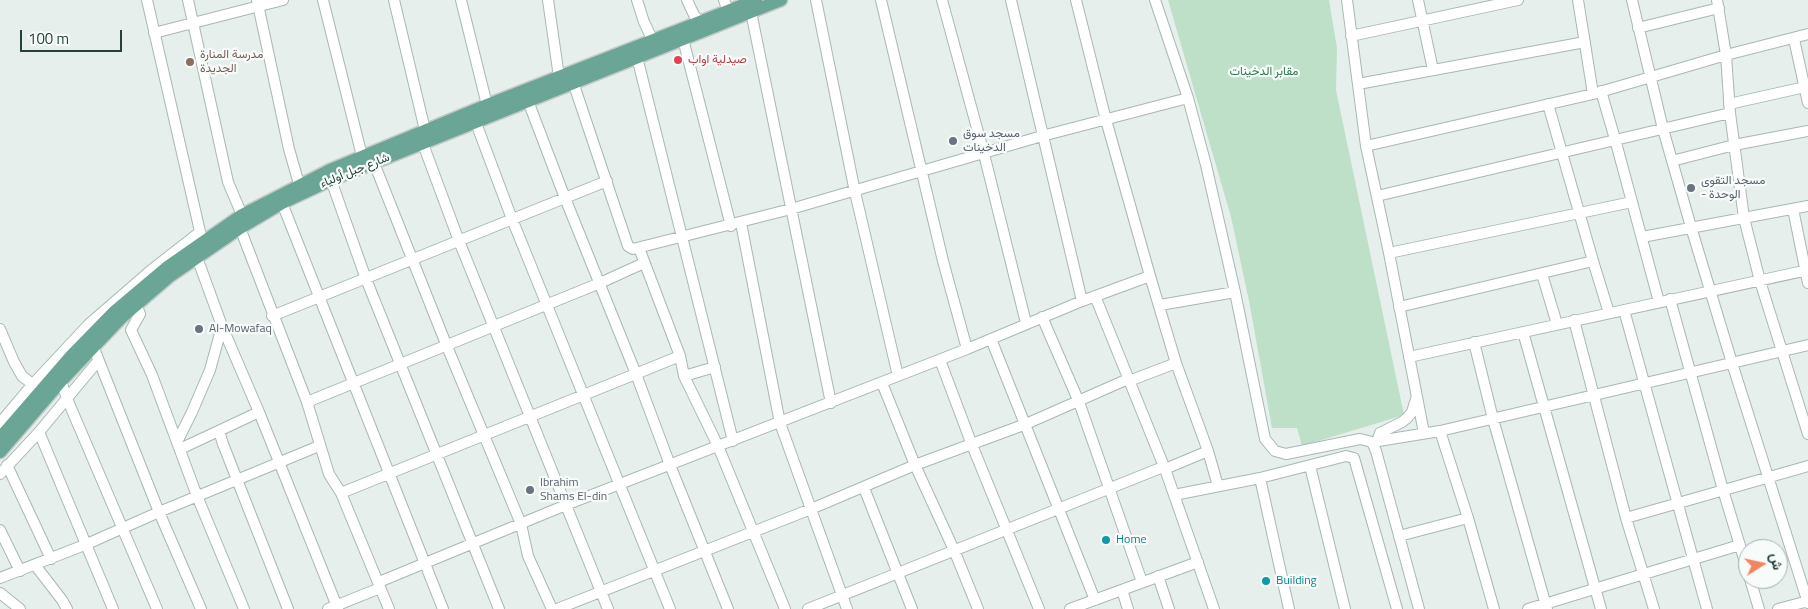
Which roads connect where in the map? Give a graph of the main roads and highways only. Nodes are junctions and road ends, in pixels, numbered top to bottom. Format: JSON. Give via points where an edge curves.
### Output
{"nodes":[{"id":1,"x":781,"y":0,"type":"edge"},
{"id":2,"x":726,"y":5,"type":"edge"},
{"id":3,"x":754,"y":6,"type":"edge"},
{"id":4,"x":474,"y":117,"type":"junction"},
{"id":5,"x":198,"y":245,"type":"junction"},
{"id":6,"x":0,"y":438,"type":"edge"},
{"id":7,"x":0,"y":452,"type":"edge"}],
"edges":[{"from":1,"to":3,"type":"main road","name":"شارع جبل أولياء"},
{"from":2,"to":3,"type":"main road","name":"شارع جبل أولياء"},
{"from":2,"to":4,"type":"main road","name":"شارع جبل أولياء","via":[[700,22],[487,105]]},
{"from":3,"to":4,"type":"main road","name":"شارع جبل أولياء","via":[[683,39],[528,101]]},
{"from":4,"to":5,"type":"main road","name":"شارع جبل أولياء","via":[[423,144],[331,180],[282,203],[240,228]]},
{"from":4,"to":5,"type":"main road","name":"شارع جبل أولياء","via":[[425,130],[299,184],[242,215]]},
{"from":5,"to":6,"type":"main road","name":"شارع جبل أولياء","via":[[115,311],[36,388]]},
{"from":5,"to":7,"type":"main road","name":"شارع جبل أولياء","via":[[170,276],[93,346]]}]}
